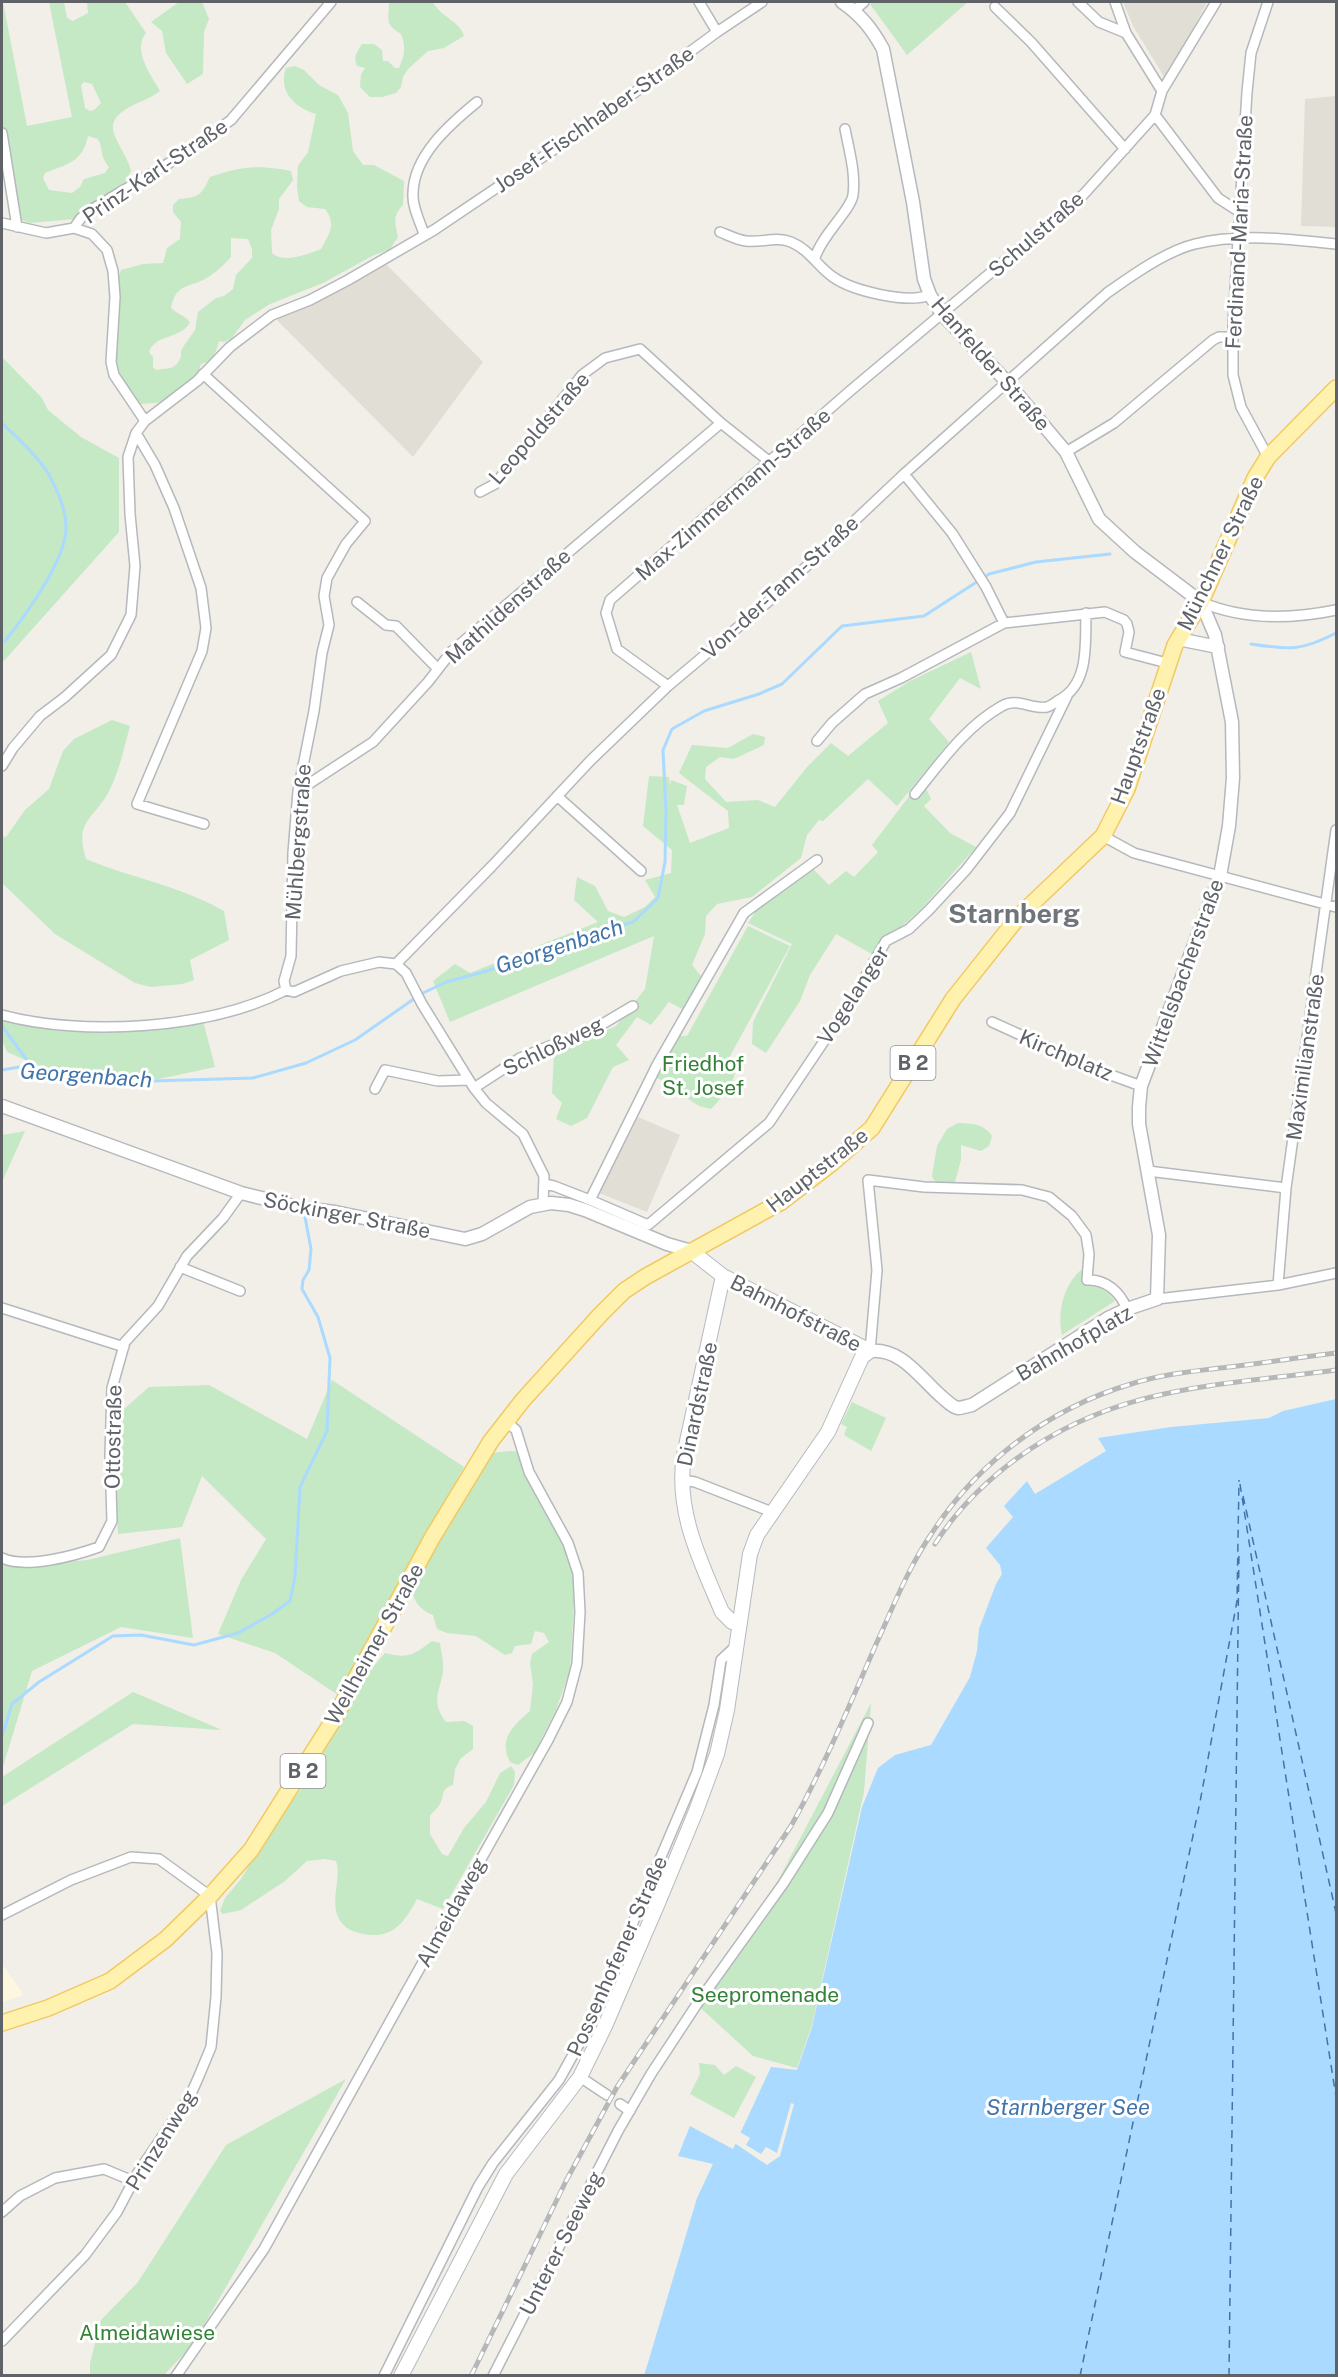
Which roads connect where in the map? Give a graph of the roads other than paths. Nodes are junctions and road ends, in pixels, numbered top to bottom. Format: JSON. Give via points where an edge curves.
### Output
{"nodes":[{"id":1,"x":331,"y":2,"type":"edge"},
{"id":2,"x":699,"y":2,"type":"edge"},
{"id":3,"x":762,"y":2,"type":"edge"},
{"id":4,"x":842,"y":2,"type":"edge"},
{"id":5,"x":1078,"y":2,"type":"edge"},
{"id":6,"x":1115,"y":2,"type":"edge"},
{"id":7,"x":1216,"y":2,"type":"edge"},
{"id":8,"x":1268,"y":2,"type":"edge"},
{"id":9,"x":860,"y":6,"type":"edge"},
{"id":10,"x":995,"y":7,"type":"dead end"},
{"id":11,"x":717,"y":32,"type":"junction"},
{"id":12,"x":1126,"y":33,"type":"junction"},
{"id":13,"x":1162,"y":91,"type":"junction"},
{"id":14,"x":477,"y":102,"type":"dead end"},
{"id":15,"x":1155,"y":115,"type":"junction"},
{"id":16,"x":845,"y":129,"type":"dead end"},
{"id":17,"x":2,"y":133,"type":"edge"},
{"id":18,"x":1125,"y":149,"type":"junction"},
{"id":19,"x":1238,"y":210,"type":"junction"},
{"id":20,"x":2,"y":224,"type":"edge"},
{"id":21,"x":17,"y":227,"type":"junction"},
{"id":22,"x":74,"y":228,"type":"junction"},
{"id":23,"x":720,"y":232,"type":"dead end"},
{"id":24,"x":424,"y":234,"type":"junction"},
{"id":25,"x":1239,"y":239,"type":"junction"},
{"id":26,"x":1336,"y":244,"type":"edge"},
{"id":27,"x":815,"y":258,"type":"junction"},
{"id":28,"x":930,"y":295,"type":"junction"},
{"id":29,"x":942,"y":314,"type":"junction"},
{"id":30,"x":1232,"y":337,"type":"junction"},
{"id":31,"x":202,"y":374,"type":"junction"},
{"id":32,"x":1007,"y":382,"type":"junction"},
{"id":33,"x":1336,"y":388,"type":"edge"},
{"id":34,"x":145,"y":421,"type":"junction"},
{"id":35,"x":721,"y":423,"type":"junction"},
{"id":36,"x":136,"y":433,"type":"junction"},
{"id":37,"x":1066,"y":452,"type":"junction"},
{"id":38,"x":1268,"y":457,"type":"junction"},
{"id":39,"x":770,"y":462,"type":"junction"},
{"id":40,"x":904,"y":474,"type":"junction"},
{"id":41,"x":480,"y":492,"type":"dead end"},
{"id":42,"x":357,"y":602,"type":"dead end"},
{"id":43,"x":1201,"y":602,"type":"junction"},
{"id":44,"x":1336,"y":610,"type":"edge"},
{"id":45,"x":1086,"y":613,"type":"junction"},
{"id":46,"x":1004,"y":623,"type":"junction"},
{"id":47,"x":1178,"y":639,"type":"junction"},
{"id":48,"x":1218,"y":647,"type":"junction"},
{"id":49,"x":1167,"y":663,"type":"junction"},
{"id":50,"x":438,"y":669,"type":"junction"},
{"id":51,"x":668,"y":686,"type":"junction"},
{"id":52,"x":1067,"y":696,"type":"junction"},
{"id":53,"x":817,"y":741,"type":"dead end"},
{"id":54,"x":2,"y":766,"type":"edge"},
{"id":55,"x":298,"y":791,"type":"junction"},
{"id":56,"x":915,"y":794,"type":"dead end"},
{"id":57,"x":557,"y":796,"type":"junction"},
{"id":58,"x":204,"y":824,"type":"dead end"},
{"id":59,"x":1336,"y":830,"type":"edge"},
{"id":60,"x":1103,"y":836,"type":"junction"},
{"id":61,"x":817,"y":860,"type":"dead end"},
{"id":62,"x":641,"y":871,"type":"dead end"},
{"id":63,"x":1220,"y":876,"type":"junction"},
{"id":64,"x":1331,"y":906,"type":"edge"},
{"id":65,"x":396,"y":964,"type":"junction"},
{"id":66,"x":286,"y":990,"type":"junction"},
{"id":67,"x":633,"y":1006,"type":"dead end"},
{"id":68,"x":2,"y":1015,"type":"edge"},
{"id":69,"x":992,"y":1022,"type":"dead end"},
{"id":70,"x":472,"y":1084,"type":"junction"},
{"id":71,"x":1142,"y":1086,"type":"junction"},
{"id":72,"x":375,"y":1089,"type":"dead end"},
{"id":73,"x":2,"y":1106,"type":"edge"},
{"id":74,"x":1148,"y":1171,"type":"junction"},
{"id":75,"x":544,"y":1184,"type":"junction"},
{"id":76,"x":1286,"y":1188,"type":"junction"},
{"id":77,"x":241,"y":1193,"type":"junction"},
{"id":78,"x":590,"y":1200,"type":"junction"},
{"id":79,"x":543,"y":1204,"type":"junction"},
{"id":80,"x":691,"y":1251,"type":"junction"},
{"id":81,"x":180,"y":1267,"type":"junction"},
{"id":82,"x":1336,"y":1273,"type":"edge"},
{"id":83,"x":723,"y":1276,"type":"junction"},
{"id":84,"x":1278,"y":1285,"type":"junction"},
{"id":85,"x":240,"y":1291,"type":"dead end"},
{"id":86,"x":1157,"y":1299,"type":"junction"},
{"id":87,"x":2,"y":1308,"type":"edge"},
{"id":88,"x":1127,"y":1309,"type":"junction"},
{"id":89,"x":124,"y":1347,"type":"junction"},
{"id":90,"x":870,"y":1351,"type":"junction"},
{"id":91,"x":960,"y":1408,"type":"joint"},
{"id":92,"x":506,"y":1421,"type":"junction"},
{"id":93,"x":682,"y":1480,"type":"junction"},
{"id":94,"x":772,"y":1512,"type":"junction"},
{"id":95,"x":2,"y":1558,"type":"edge"},
{"id":96,"x":740,"y":1623,"type":"junction"},
{"id":97,"x":737,"y":1645,"type":"junction"},
{"id":98,"x":868,"y":1723,"type":"dead end"},
{"id":99,"x":210,"y":1896,"type":"junction"},
{"id":100,"x":2,"y":1915,"type":"edge"},
{"id":101,"x":2,"y":2023,"type":"edge"},
{"id":102,"x":580,"y":2077,"type":"junction"},
{"id":103,"x":607,"y":2095,"type":"dead end"},
{"id":104,"x":620,"y":2104,"type":"dead end"},
{"id":105,"x":630,"y":2110,"type":"junction"},
{"id":106,"x":133,"y":2181,"type":"junction"},
{"id":107,"x":2,"y":2212,"type":"edge"},
{"id":108,"x":2,"y":2341,"type":"edge"},
{"id":109,"x":176,"y":2376,"type":"edge"},
{"id":110,"x":384,"y":2376,"type":"edge"},
{"id":111,"x":401,"y":2376,"type":"edge"},
{"id":112,"x":493,"y":2376,"type":"edge"}],
"edges":[{"from":1,"to":22,"type":"street","name":"Prinz-Karl-Straße","via":[[231,120],[189,151],[94,208]]},
{"from":2,"to":11,"type":"street"},
{"from":3,"to":11,"type":"street","name":"Josef-Fischhaber-Straße"},
{"from":4,"to":9,"type":"street","name":"Hanfelder Straße"},
{"from":5,"to":12,"type":"street","via":[[1099,22]]},
{"from":6,"to":12,"type":"street"},
{"from":7,"to":13,"type":"street","name":"Schulstraße"},
{"from":8,"to":19,"type":"street","name":"Ferdinand-Maria-Straße","via":[[1250,60]]},
{"from":9,"to":28,"type":"street","name":"Hanfelder Straße","via":[[883,50]]},
{"from":10,"to":18,"type":"street"},
{"from":11,"to":24,"type":"street","name":"Josef-Fischhaber-Straße","via":[[593,123]]},
{"from":12,"to":13,"type":"street"},
{"from":13,"to":15,"type":"street","name":"Schulstraße"},
{"from":14,"to":24,"type":"street","via":[[431,148],[416,174],[412,196]]},
{"from":15,"to":18,"type":"street","name":"Schulstraße"},
{"from":15,"to":19,"type":"street","via":[[1218,198]]},
{"from":16,"to":27,"type":"street","via":[[854,196]]},
{"from":17,"to":21,"type":"street"},
{"from":18,"to":29,"type":"street","name":"Schulstraße","via":[[1084,194]]},
{"from":19,"to":25,"type":"street","name":"Ferdinand-Maria-Straße"},
{"from":20,"to":21,"type":"street","name":"Prinz-Karl-Straße"},
{"from":21,"to":22,"type":"street","name":"Prinz-Karl-Straße","via":[[46,233]]},
{"from":22,"to":34,"type":"street","via":[[92,234],[107,250],[115,297],[111,362],[114,375]]},
{"from":23,"to":27,"type":"street","via":[[747,241],[774,238],[790,242]]},
{"from":24,"to":31,"type":"street","name":"Josef-Fischhaber-Straße","via":[[348,280],[272,315]]},
{"from":25,"to":26,"type":"street","name":"Von-der-Tann-Straße"},
{"from":25,"to":30,"type":"street","name":"Ferdinand-Maria-Straße"},
{"from":25,"to":32,"type":"street","name":"Von-der-Tann-Straße","via":[[1194,244],[1144,267],[1107,293]]},
{"from":27,"to":28,"type":"street","via":[[831,276],[857,289],[912,298]]},
{"from":28,"to":29,"type":"street","name":"Hanfelder Straße"},
{"from":29,"to":32,"type":"street","name":"Hanfelder Straße"},
{"from":29,"to":39,"type":"street","name":"Max-Zimmermann-Straße"},
{"from":30,"to":37,"type":"street","via":[[1213,340],[1114,423]]},
{"from":30,"to":38,"type":"street","name":"Ferdinand-Maria-Straße","via":[[1236,391]]},
{"from":31,"to":34,"type":"street","name":"Josef-Fischhaber-Straße"},
{"from":31,"to":55,"type":"street","name":"Mühlbergstraße","via":[[365,521],[346,544],[327,578],[324,596],[329,626]]},
{"from":32,"to":37,"type":"street","name":"Hanfelder Straße"},
{"from":32,"to":40,"type":"street","name":"Von-der-Tann-Straße"},
{"from":33,"to":38,"type":"main road","name":"Münchner Straße"},
{"from":34,"to":36,"type":"street","name":"Josef-Fischhaber-Straße"},
{"from":35,"to":39,"type":"street","name":"Leopoldstraße"},
{"from":35,"to":41,"type":"street","name":"Leopoldstraße","via":[[640,350],[605,358],[582,375],[495,484]]},
{"from":35,"to":50,"type":"street","name":"Mathildenstraße","via":[[452,651]]},
{"from":36,"to":54,"type":"street","name":"Josef-Fischhaber-Straße","via":[[128,457],[135,566],[131,615],[111,655],[40,716]]},
{"from":36,"to":58,"type":"street","via":[[174,508],[201,588],[206,628],[202,651],[137,804]]},
{"from":37,"to":43,"type":"street","name":"Hanfelder Straße","via":[[1099,519]]},
{"from":38,"to":43,"type":"main road","name":"Münchner Straße","via":[[1241,507]]},
{"from":39,"to":51,"type":"street","name":"Max-Zimmermann-Straße","via":[[610,600],[606,613],[617,649]]},
{"from":40,"to":46,"type":"street","via":[[952,533]]},
{"from":40,"to":51,"type":"street","name":"Von-der-Tann-Straße","via":[[775,596]]},
{"from":42,"to":50,"type":"street","via":[[386,625],[396,626]]},
{"from":43,"to":44,"type":"street","via":[[1235,613],[1270,616]]},
{"from":43,"to":47,"type":"main road","name":"Münchner Straße"},
{"from":43,"to":48,"type":"street","name":"Hanfelder Straße"},
{"from":45,"to":46,"type":"street"},
{"from":45,"to":49,"type":"street","via":[[1104,612],[1124,620],[1129,632],[1125,652]]},
{"from":45,"to":52,"type":"street","via":[[1084,663]]},
{"from":46,"to":53,"type":"street","via":[[865,694]]},
{"from":47,"to":48,"type":"street"},
{"from":47,"to":49,"type":"main road","name":"Hauptstraße","number":"B 2"},
{"from":48,"to":63,"type":"street","name":"Wittelsbacherstraße","via":[[1232,723],[1233,778]]},
{"from":49,"to":60,"type":"main road","name":"Hauptstraße","number":"B 2","via":[[1127,789]]},
{"from":50,"to":55,"type":"street","name":"Mathildenstraße","via":[[373,742]]},
{"from":51,"to":57,"type":"street","name":"Von-der-Tann-Straße"},
{"from":52,"to":56,"type":"street","via":[[1046,707],[1005,704],[977,721]]},
{"from":52,"to":78,"type":"street","name":"Vogelanger","via":[[1010,813],[929,910],[909,929],[886,940],[851,1001],[769,1123],[648,1225]]},
{"from":55,"to":66,"type":"street","name":"Mühlbergstraße"},
{"from":57,"to":62,"type":"street"},
{"from":57,"to":65,"type":"street","name":"Von-der-Tann-Straße"},
{"from":59,"to":64,"type":"street","name":"Maximilianstraße"},
{"from":60,"to":63,"type":"street","via":[[1134,853]]},
{"from":60,"to":80,"type":"main road","name":"Hauptstraße","number":"B 2","via":[[1019,916],[967,979],[872,1128],[781,1203]]},
{"from":61,"to":78,"type":"street","via":[[744,913],[657,1065]]},
{"from":63,"to":64,"type":"street"},
{"from":63,"to":71,"type":"street","name":"Wittelsbacherstraße"},
{"from":64,"to":76,"type":"street","name":"Maximilianstraße"},
{"from":65,"to":66,"type":"street","via":[[379,962],[341,970],[294,992]]},
{"from":65,"to":70,"type":"street","via":[[406,973]]},
{"from":66,"to":68,"type":"street","via":[[264,1002],[227,1012],[126,1028]]},
{"from":67,"to":70,"type":"street","name":"Schloßweg","via":[[599,1026],[520,1058]]},
{"from":69,"to":71,"type":"street","name":"Kirchplatz"},
{"from":70,"to":72,"type":"street","via":[[385,1070]]},
{"from":70,"to":75,"type":"street","via":[[486,1103],[523,1134],[544,1176]]},
{"from":71,"to":74,"type":"street","name":"Wittelsbacherstraße","via":[[1139,1124]]},
{"from":73,"to":77,"type":"street","name":"Söckinger Straße"},
{"from":74,"to":76,"type":"street"},
{"from":74,"to":86,"type":"street","name":"Wittelsbacherstraße","via":[[1159,1235]]},
{"from":75,"to":78,"type":"street"},
{"from":75,"to":79,"type":"street"},
{"from":76,"to":84,"type":"street","name":"Maximilianstraße"},
{"from":77,"to":79,"type":"street","name":"Söckinger Straße","via":[[465,1239]]},
{"from":77,"to":81,"type":"street","name":"Ottostraße"},
{"from":79,"to":80,"type":"street","name":"Söckinger Straße","via":[[577,1208]]},
{"from":80,"to":83,"type":"main road","name":"Bahnhofstraße"},
{"from":80,"to":92,"type":"main road","name":"Weilheimer Straße","number":"B 2","via":[[624,1291]]},
{"from":81,"to":85,"type":"street"},
{"from":81,"to":89,"type":"street","name":"Ottostraße","via":[[158,1306]]},
{"from":82,"to":84,"type":"street","name":"Bahnhofplatz"},
{"from":83,"to":90,"type":"main road","name":"Bahnhofstraße"},
{"from":83,"to":93,"type":"main road","name":"Dinardstraße"},
{"from":84,"to":86,"type":"street","name":"Bahnhofplatz"},
{"from":86,"to":88,"type":"street","name":"Bahnhofplatz"},
{"from":87,"to":89,"type":"street"},
{"from":88,"to":90,"type":"street","via":[[1114,1288],[1087,1280],[1089,1254],[1082,1227],[1061,1205],[1043,1194],[868,1180],[877,1270]]},
{"from":88,"to":91,"type":"street","name":"Bahnhofplatz","via":[[972,1406]]},
{"from":89,"to":95,"type":"street","name":"Ottostraße","via":[[112,1388],[112,1521],[108,1533],[99,1547],[77,1555],[13,1563]]},
{"from":90,"to":91,"type":"street","name":"Bahnhofstraße","via":[[891,1352],[950,1404]]},
{"from":90,"to":94,"type":"main road","name":"Possenhofener Straße","via":[[862,1358],[828,1432]]},
{"from":92,"to":99,"type":"main road","name":"Weilheimer Straße","number":"B 2","via":[[438,1529],[298,1779],[251,1850]]},
{"from":92,"to":109,"type":"street","name":"Almeidaweg","via":[[516,1430],[529,1472],[568,1543],[578,1573],[579,1648],[567,1702],[264,2249]]},
{"from":93,"to":94,"type":"street"},
{"from":93,"to":96,"type":"main road","name":"Dinardstraße","via":[[687,1527],[722,1612],[732,1622]]},
{"from":94,"to":96,"type":"main road","name":"Possenhofener Straße","via":[[750,1554]]},
{"from":96,"to":97,"type":"main road","name":"Possenhofener Straße"},
{"from":97,"to":102,"type":"main road","name":"Possenhofener Straße","via":[[717,1754],[700,1801]]},
{"from":97,"to":110,"type":"street","name":"Possenhofener Straße","via":[[721,1660],[697,1772],[589,2026],[559,2080],[482,2181]]},
{"from":98,"to":105,"type":"street","via":[[828,1813],[783,1884],[697,2004]]},
{"from":99,"to":100,"type":"street","via":[[159,1859],[131,1857],[71,1880]]},
{"from":99,"to":101,"type":"main road","name":"Weilheimer Straße","number":"B 2","via":[[147,1955],[110,1981]]},
{"from":99,"to":106,"type":"street","name":"Prinzenweg","via":[[218,1953],[211,2047],[191,2094]]},
{"from":102,"to":103,"type":"street"},
{"from":102,"to":111,"type":"main road","name":"Possenhofener Straße","via":[[506,2174]]},
{"from":104,"to":105,"type":"street"},
{"from":105,"to":112,"type":"street","name":"Unterer Seeweg"},
{"from":106,"to":107,"type":"street","via":[[104,2169],[55,2178],[20,2196]]},
{"from":106,"to":108,"type":"street","name":"Prinzenweg","via":[[117,2212],[85,2255]]}]}
